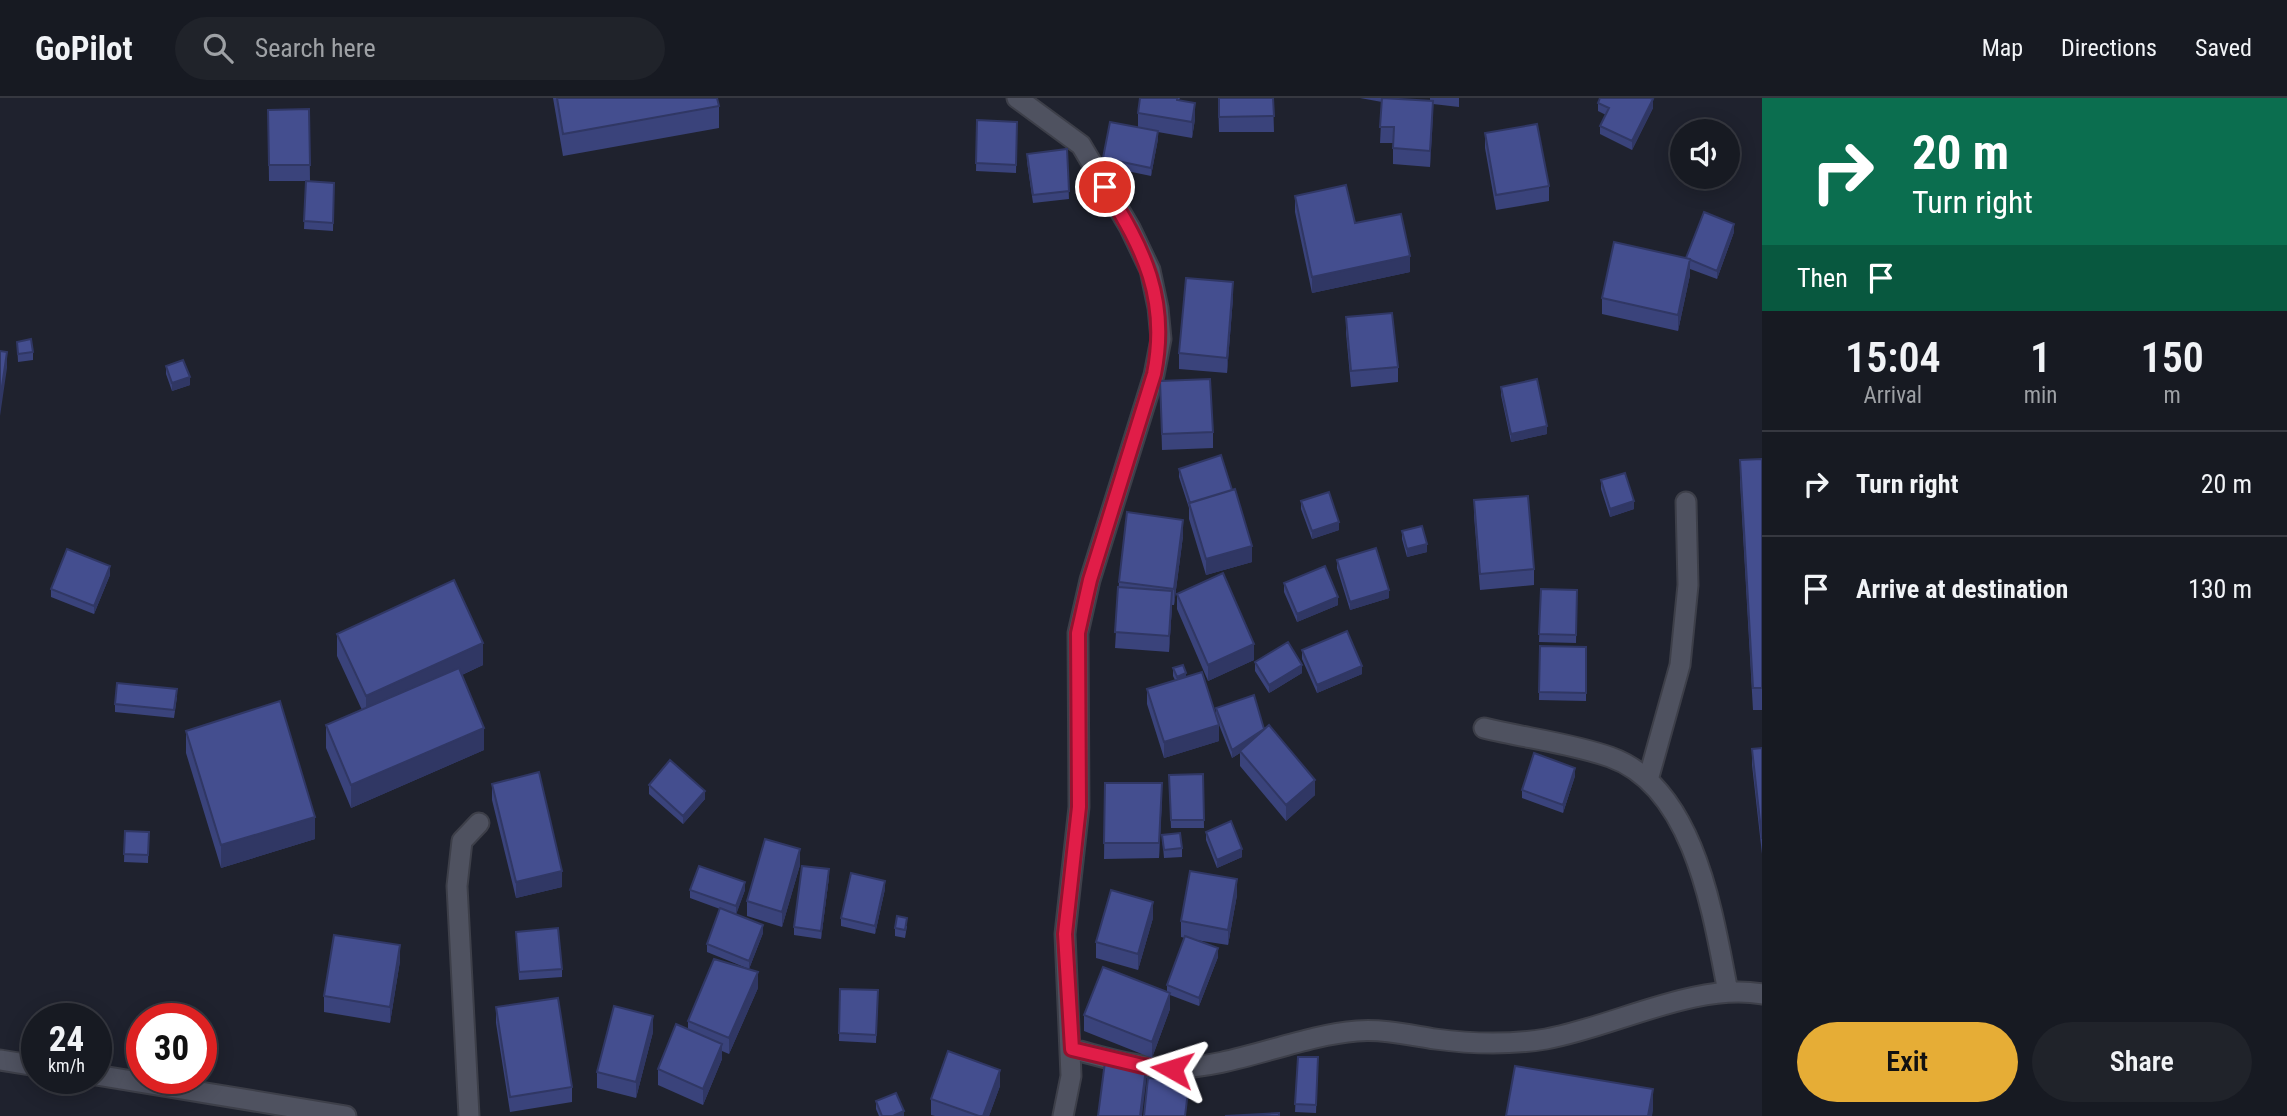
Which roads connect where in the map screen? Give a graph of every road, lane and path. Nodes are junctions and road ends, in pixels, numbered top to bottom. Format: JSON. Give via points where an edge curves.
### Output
{"nodes":[{"id":1,"x":1017,"y":98,"type":"edge"},
{"id":2,"x":1686,"y":502,"type":"dead end"},
{"id":3,"x":1484,"y":728,"type":"dead end"},
{"id":4,"x":1648,"y":780,"type":"junction"},
{"id":5,"x":479,"y":823,"type":"dead end"},
{"id":6,"x":1728,"y":992,"type":"junction"},
{"id":7,"x":1762,"y":994,"type":"edge"},
{"id":8,"x":1072,"y":1049,"type":"junction"},
{"id":9,"x":0,"y":1060,"type":"edge"},
{"id":10,"x":21,"y":1063,"type":"edge"},
{"id":11,"x":112,"y":1078,"type":"edge"},
{"id":12,"x":346,"y":1116,"type":"edge"},
{"id":13,"x":469,"y":1116,"type":"edge"},
{"id":14,"x":1063,"y":1116,"type":"edge"}],
"edges":[{"from":1,"to":8,"type":"street","via":[[1081,145],[1150,270],[1161,340],[1078,633],[1079,807],[1065,934]]},
{"from":2,"to":4,"type":"street","via":[[1688,584],[1680,665]]},
{"from":3,"to":4,"type":"street","via":[[1611,758]]},
{"from":4,"to":6,"type":"street","via":[[1684,827],[1712,909]]},
{"from":5,"to":13,"type":"street","via":[[461,841],[457,886]]},
{"from":6,"to":7,"type":"street"},
{"from":6,"to":8,"type":"street","via":[[1547,1038],[1510,1043],[1355,1031],[1172,1069]]},
{"from":8,"to":14,"type":"street"},
{"from":9,"to":10,"type":"street"},
{"from":11,"to":12,"type":"street"}]}
